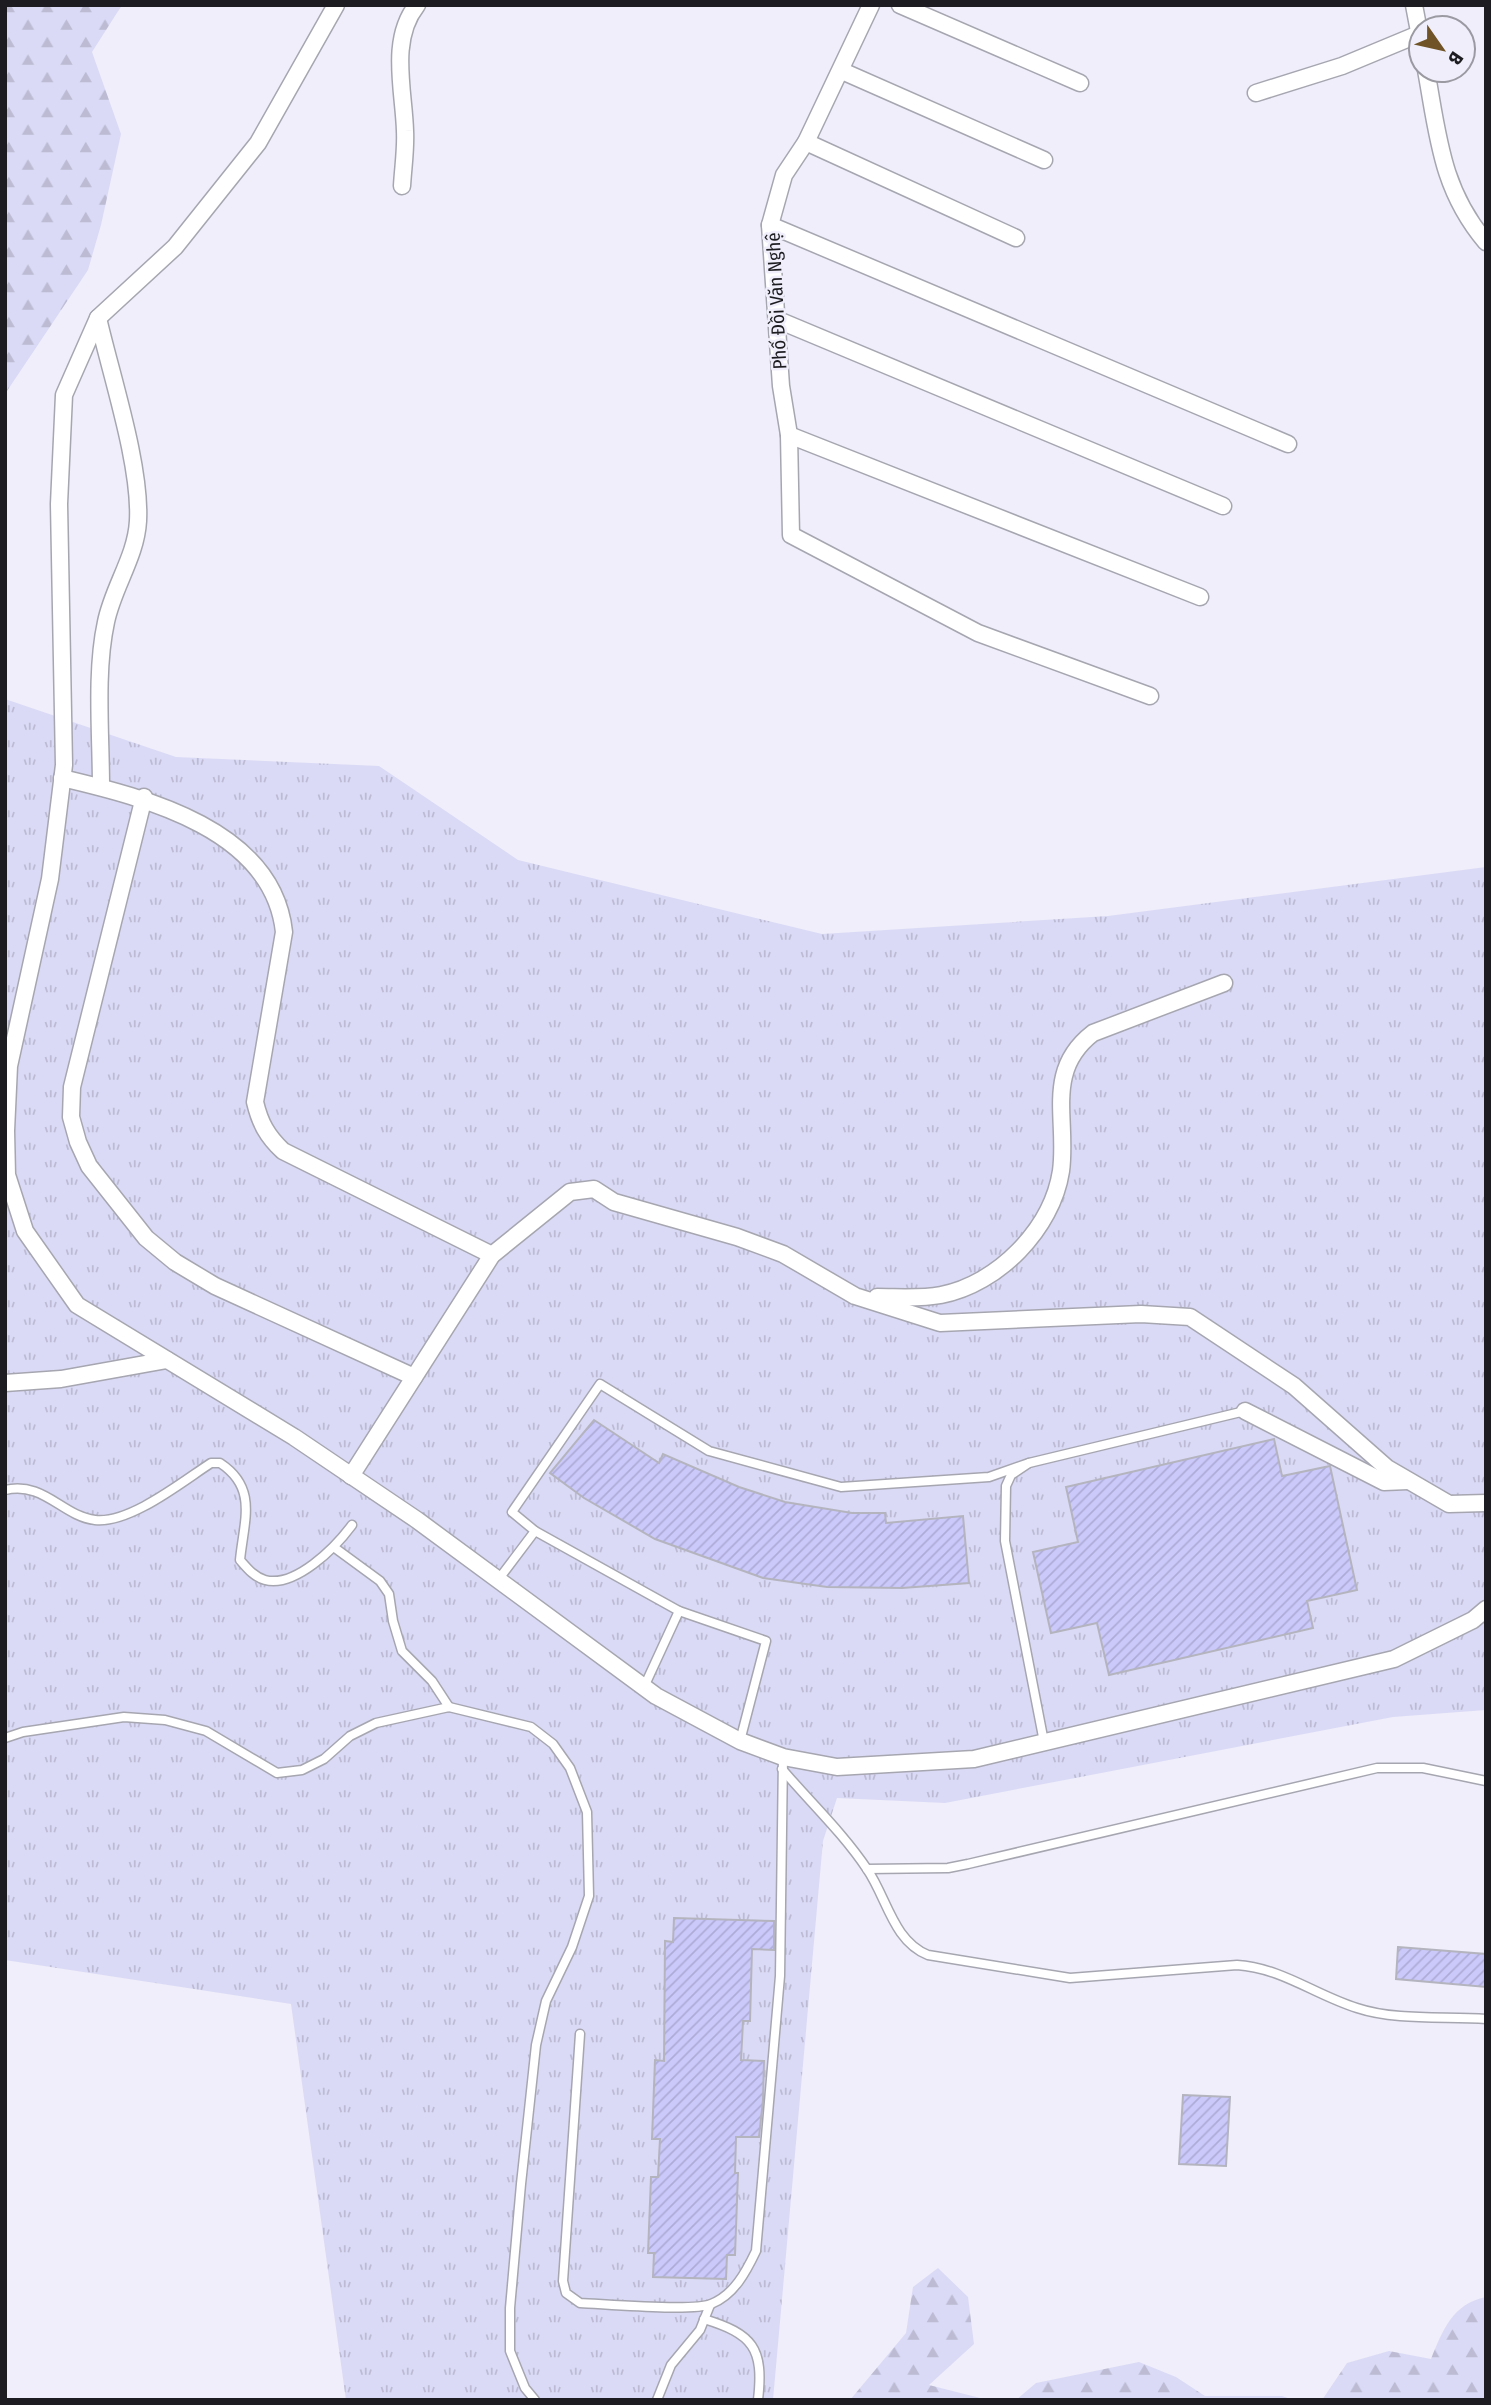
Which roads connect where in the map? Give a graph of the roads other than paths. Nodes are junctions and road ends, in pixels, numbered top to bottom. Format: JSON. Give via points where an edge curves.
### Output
{"nodes":[{"id":1,"x":336,"y":5,"type":"edge"},
{"id":2,"x":417,"y":5,"type":"edge"},
{"id":3,"x":871,"y":5,"type":"edge"},
{"id":4,"x":900,"y":5,"type":"edge"},
{"id":5,"x":1407,"y":43,"type":"edge"},
{"id":6,"x":842,"y":71,"type":"junction"},
{"id":7,"x":1080,"y":83,"type":"dead end"},
{"id":8,"x":1429,"y":84,"type":"edge"},
{"id":9,"x":1256,"y":93,"type":"dead end"},
{"id":10,"x":806,"y":142,"type":"junction"},
{"id":11,"x":1044,"y":160,"type":"dead end"},
{"id":12,"x":402,"y":186,"type":"dead end"},
{"id":13,"x":770,"y":225,"type":"junction"},
{"id":14,"x":1016,"y":238,"type":"dead end"},
{"id":15,"x":1486,"y":242,"type":"edge"},
{"id":16,"x":98,"y":318,"type":"junction"},
{"id":17,"x":778,"y":320,"type":"junction"},
{"id":18,"x":789,"y":435,"type":"junction"},
{"id":19,"x":1288,"y":444,"type":"dead end"},
{"id":20,"x":1223,"y":506,"type":"dead end"},
{"id":21,"x":1200,"y":597,"type":"dead end"},
{"id":22,"x":1150,"y":696,"type":"dead end"},
{"id":23,"x":62,"y":778,"type":"junction"},
{"id":24,"x":101,"y":787,"type":"junction"},
{"id":25,"x":144,"y":797,"type":"junction"},
{"id":26,"x":1224,"y":983,"type":"dead end"},
{"id":27,"x":492,"y":1255,"type":"junction"},
{"id":28,"x":855,"y":1296,"type":"junction"},
{"id":29,"x":167,"y":1360,"type":"junction"},
{"id":30,"x":414,"y":1377,"type":"junction"},
{"id":31,"x":7,"y":1379,"type":"edge"},
{"id":32,"x":1245,"y":1411,"type":"joint"},
{"id":33,"x":1028,"y":1463,"type":"junction"},
{"id":34,"x":351,"y":1476,"type":"junction"},
{"id":35,"x":1410,"y":1481,"type":"junction"},
{"id":36,"x":5,"y":1490,"type":"edge"},
{"id":37,"x":1486,"y":1503,"type":"edge"},
{"id":38,"x":352,"y":1525,"type":"dead end"},
{"id":39,"x":535,"y":1531,"type":"junction"},
{"id":40,"x":335,"y":1548,"type":"junction"},
{"id":41,"x":498,"y":1580,"type":"junction"},
{"id":42,"x":1486,"y":1609,"type":"edge"},
{"id":43,"x":679,"y":1611,"type":"junction"},
{"id":44,"x":643,"y":1688,"type":"junction"},
{"id":45,"x":449,"y":1707,"type":"junction"},
{"id":46,"x":5,"y":1738,"type":"edge"},
{"id":47,"x":740,"y":1741,"type":"junction"},
{"id":48,"x":1044,"y":1742,"type":"junction"},
{"id":49,"x":783,"y":1763,"type":"junction"},
{"id":50,"x":1486,"y":1781,"type":"edge"},
{"id":51,"x":867,"y":1869,"type":"junction"},
{"id":52,"x":1486,"y":2018,"type":"edge"},
{"id":53,"x":580,"y":2034,"type":"dead end"},
{"id":54,"x":710,"y":2305,"type":"junction"},
{"id":55,"x":704,"y":2319,"type":"junction"},
{"id":56,"x":535,"y":2400,"type":"edge"},
{"id":57,"x":657,"y":2400,"type":"edge"},
{"id":58,"x":758,"y":2400,"type":"edge"}],
"edges":[{"from":1,"to":16,"type":"street","via":[[258,143],[175,247]]},
{"from":2,"to":12,"type":"street","via":[[403,35]]},
{"from":3,"to":6,"type":"street","name":"Phố Đồi Văn Nghệ"},
{"from":4,"to":7,"type":"street"},
{"from":5,"to":9,"type":"street"},
{"from":6,"to":10,"type":"street","name":"Phố Đồi Văn Nghệ"},
{"from":6,"to":11,"type":"street"},
{"from":8,"to":15,"type":"street","via":[[1454,197]]},
{"from":10,"to":13,"type":"street","name":"Phố Đồi Văn Nghệ","via":[[784,175]]},
{"from":10,"to":14,"type":"street"},
{"from":13,"to":17,"type":"street","name":"Phố Đồi Văn Nghệ"},
{"from":13,"to":19,"type":"street"},
{"from":16,"to":23,"type":"street","via":[[64,395]]},
{"from":16,"to":24,"type":"street","via":[[131,459],[138,521],[135,544],[113,596],[102,643]]},
{"from":17,"to":18,"type":"street","name":"Phố Đồi Văn Nghệ","via":[[780,386]]},
{"from":17,"to":20,"type":"street"},
{"from":18,"to":21,"type":"street"},
{"from":18,"to":22,"type":"street","name":"Phố Đồi Văn Nghệ","via":[[791,535],[978,633]]},
{"from":23,"to":24,"type":"street"},
{"from":23,"to":29,"type":"street","via":[[50,879],[9,1066],[7,1175],[25,1231],[77,1305]]},
{"from":24,"to":25,"type":"street"},
{"from":25,"to":27,"type":"street","via":[[237,847],[258,866],[282,909],[284,932],[255,1102],[269,1138],[283,1151]]},
{"from":25,"to":30,"type":"street","via":[[72,1087],[71,1117],[89,1166],[146,1238],[174,1262],[215,1286]]},
{"from":26,"to":28,"type":"street","via":[[1093,1032],[1076,1046],[1062,1082],[1061,1171],[1052,1203],[1033,1236],[1005,1264],[973,1285],[942,1295]]},
{"from":27,"to":28,"type":"street","via":[[570,1192],[594,1189],[614,1202],[783,1254]]},
{"from":27,"to":30,"type":"street"},
{"from":28,"to":35,"type":"street","via":[[940,1323],[1141,1314],[1190,1317],[1294,1386],[1387,1468]]},
{"from":29,"to":31,"type":"street","via":[[61,1379]]},
{"from":29,"to":34,"type":"street"},
{"from":30,"to":34,"type":"street"},
{"from":32,"to":33,"type":"lane"},
{"from":32,"to":35,"type":"street","via":[[1384,1482]]},
{"from":33,"to":39,"type":"lane","via":[[989,1478],[841,1486],[709,1451],[600,1384],[512,1512]]},
{"from":33,"to":48,"type":"lane","via":[[1006,1486],[1006,1541]]},
{"from":34,"to":41,"type":"street"},
{"from":35,"to":37,"type":"street","via":[[1449,1504]]},
{"from":36,"to":40,"type":"lane","via":[[30,1488],[82,1516],[105,1520],[149,1503],[211,1463],[220,1463],[244,1485],[240,1560],[253,1575],[285,1582]]},
{"from":38,"to":40,"type":"lane"},
{"from":39,"to":41,"type":"lane"},
{"from":39,"to":43,"type":"lane"},
{"from":40,"to":45,"type":"lane","via":[[380,1581],[389,1594],[402,1651],[432,1681]]},
{"from":41,"to":44,"type":"street"},
{"from":42,"to":48,"type":"street","via":[[1474,1620],[1394,1659]]},
{"from":43,"to":44,"type":"lane"},
{"from":43,"to":47,"type":"lane","via":[[766,1641]]},
{"from":44,"to":47,"type":"street"},
{"from":45,"to":46,"type":"lane","via":[[376,1723],[350,1736],[324,1759],[302,1770],[277,1773],[206,1731],[165,1720],[124,1717]]},
{"from":45,"to":56,"type":"lane","via":[[531,1727],[553,1744],[570,1768],[587,1812],[589,1896],[572,1947],[546,2001],[536,2045],[519,2198],[510,2351]]},
{"from":47,"to":49,"type":"street"},
{"from":48,"to":49,"type":"street","via":[[974,1759],[836,1767]]},
{"from":49,"to":51,"type":"lane"},
{"from":49,"to":54,"type":"lane","via":[[780,1976],[756,2251],[746,2273]]},
{"from":50,"to":51,"type":"lane","via":[[1423,1768],[1377,1768],[968,1864]]},
{"from":51,"to":52,"type":"lane","via":[[902,1935],[928,1955],[1070,1978],[1257,1966],[1373,2012]]},
{"from":53,"to":54,"type":"lane","via":[[563,2281],[566,2293],[580,2303]]},
{"from":54,"to":55,"type":"lane"},
{"from":55,"to":57,"type":"lane","via":[[671,2365]]},
{"from":55,"to":58,"type":"lane","via":[[748,2338],[760,2369]]}]}
